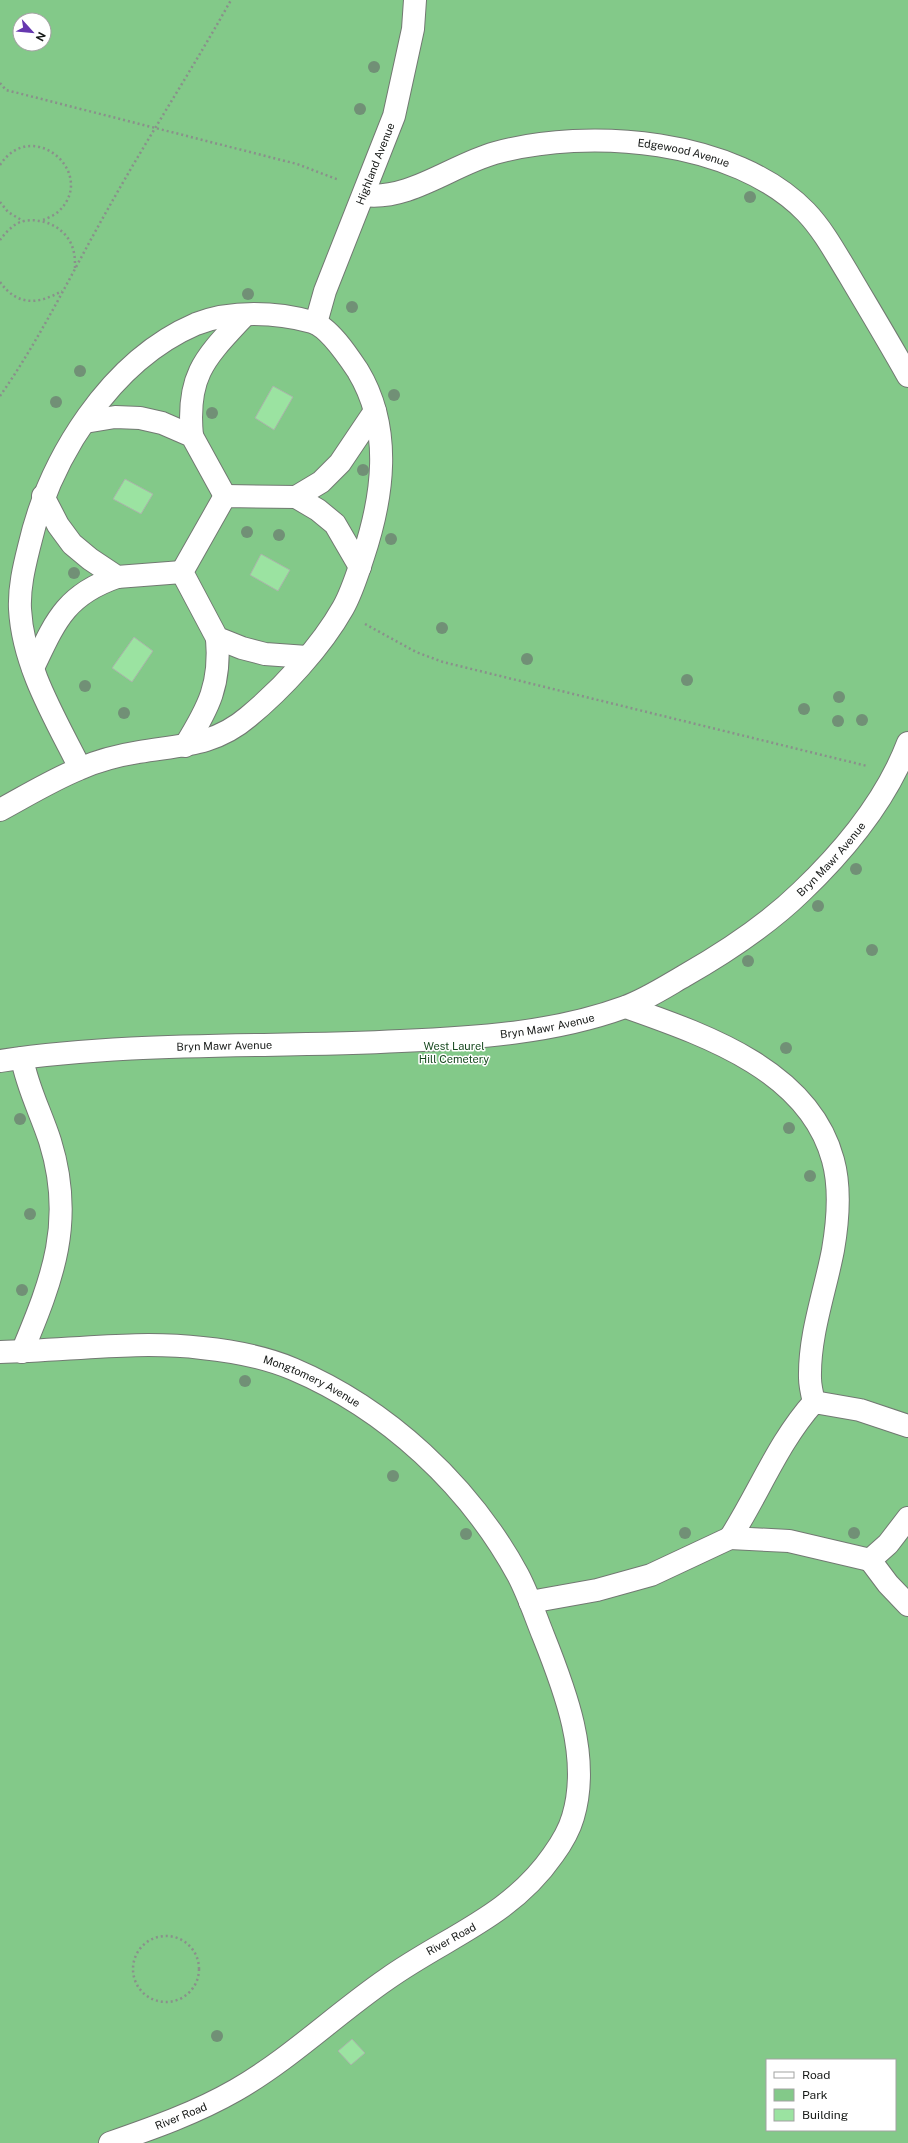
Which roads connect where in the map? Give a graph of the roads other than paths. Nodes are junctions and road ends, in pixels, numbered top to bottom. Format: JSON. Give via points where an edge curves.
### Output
{"nodes":[{"id":1,"x":415,"y":0,"type":"edge"},
{"id":2,"x":365,"y":193,"type":"junction"},
{"id":3,"x":245,"y":315,"type":"junction"},
{"id":4,"x":316,"y":323,"type":"junction"},
{"id":5,"x":908,"y":376,"type":"edge"},
{"id":6,"x":374,"y":411,"type":"junction"},
{"id":7,"x":85,"y":422,"type":"junction"},
{"id":8,"x":192,"y":436,"type":"junction"},
{"id":9,"x":43,"y":496,"type":"junction"},
{"id":10,"x":225,"y":496,"type":"junction"},
{"id":11,"x":296,"y":497,"type":"junction"},
{"id":12,"x":360,"y":567,"type":"junction"},
{"id":13,"x":182,"y":572,"type":"junction"},
{"id":14,"x":117,"y":577,"type":"junction"},
{"id":15,"x":217,"y":638,"type":"junction"},
{"id":16,"x":307,"y":657,"type":"junction"},
{"id":17,"x":33,"y":668,"type":"junction"},
{"id":18,"x":908,"y":743,"type":"edge"},
{"id":19,"x":186,"y":746,"type":"junction"},
{"id":20,"x":80,"y":768,"type":"junction"},
{"id":21,"x":0,"y":810,"type":"edge"},
{"id":22,"x":626,"y":1007,"type":"junction"},
{"id":23,"x":22,"y":1058,"type":"junction"},
{"id":24,"x":0,"y":1061,"type":"edge"},
{"id":25,"x":0,"y":1352,"type":"edge"},
{"id":26,"x":22,"y":1352,"type":"junction"},
{"id":27,"x":814,"y":1402,"type":"junction"},
{"id":28,"x":908,"y":1426,"type":"edge"},
{"id":29,"x":908,"y":1518,"type":"edge"},
{"id":30,"x":730,"y":1538,"type":"junction"},
{"id":31,"x":870,"y":1560,"type":"junction"},
{"id":32,"x":530,"y":1602,"type":"junction"},
{"id":33,"x":908,"y":1605,"type":"edge"},
{"id":34,"x":110,"y":2143,"type":"edge"}],
"edges":[{"from":1,"to":2,"type":"lane","name":"Highland Avenue","via":[[413,29],[394,116]]},
{"from":2,"to":4,"type":"lane","name":"Highland Avenue","via":[[325,291]]},
{"from":2,"to":5,"type":"lane","name":"Edgewood Avenue","via":[[377,197],[391,195],[494,153],[545,143],[606,141],[654,145],[692,152],[721,161],[770,184],[806,212],[836,252]]},
{"from":3,"to":4,"type":"lane","via":[[275,315]]},
{"from":3,"to":7,"type":"lane","via":[[200,323],[172,336],[139,360],[110,388]]},
{"from":3,"to":8,"type":"lane","via":[[216,346],[202,366],[193,387],[190,403]]},
{"from":4,"to":6,"type":"lane","via":[[348,356],[364,382]]},
{"from":6,"to":11,"type":"lane","via":[[340,463],[320,482]]},
{"from":6,"to":12,"type":"lane","via":[[382,447],[382,475],[370,535]]},
{"from":7,"to":8,"type":"lane","via":[[115,417],[140,418]]},
{"from":7,"to":9,"type":"lane","via":[[69,445]]},
{"from":8,"to":10,"type":"lane"},
{"from":9,"to":14,"type":"lane","via":[[58,525],[72,544]]},
{"from":9,"to":17,"type":"lane","via":[[24,570],[20,605],[23,635]]},
{"from":10,"to":11,"type":"lane"},
{"from":10,"to":13,"type":"lane"},
{"from":11,"to":12,"type":"lane","via":[[335,524]]},
{"from":12,"to":16,"type":"lane","via":[[353,588],[341,610]]},
{"from":13,"to":14,"type":"lane"},
{"from":13,"to":15,"type":"lane"},
{"from":14,"to":17,"type":"lane","via":[[96,584],[77,597],[62,613]]},
{"from":15,"to":16,"type":"lane","via":[[265,654]]},
{"from":15,"to":19,"type":"lane","via":[[219,662],[214,688],[202,718]]},
{"from":16,"to":19,"type":"lane","via":[[248,717],[229,731]]},
{"from":17,"to":20,"type":"lane"},
{"from":18,"to":22,"type":"lane","name":"Bryn Mawr Avenue","via":[[894,776],[860,827],[823,870],[786,906],[716,958]]},
{"from":19,"to":20,"type":"lane","via":[[136,752]]},
{"from":20,"to":21,"type":"lane"},
{"from":22,"to":23,"type":"lane","name":"Bryn Mawr Avenue","via":[[550,1027],[445,1039],[330,1045],[174,1047]]},
{"from":22,"to":27,"type":"lane","via":[[685,1028],[720,1044],[775,1077],[813,1116],[826,1139],[838,1186],[837,1212],[833,1249],[811,1356],[810,1379]]},
{"from":23,"to":24,"type":"lane","name":"Bryn Mawr Avenue"},
{"from":23,"to":26,"type":"lane","via":[[26,1079],[50,1140],[59,1173],[62,1204],[60,1237],[53,1271]]},
{"from":25,"to":26,"type":"lane","name":"Mongtomery Avenue"},
{"from":26,"to":32,"type":"lane","name":"Mongtomery Avenue","via":[[184,1346],[267,1360],[306,1375],[365,1409],[431,1461],[468,1501],[489,1530],[518,1575]]},
{"from":27,"to":28,"type":"lane","via":[[860,1410]]},
{"from":27,"to":30,"type":"lane","via":[[798,1419],[783,1443],[754,1500]]},
{"from":29,"to":31,"type":"lane","via":[[892,1539]]},
{"from":30,"to":31,"type":"lane","via":[[789,1541]]},
{"from":30,"to":32,"type":"lane","via":[[651,1575],[597,1590]]},
{"from":31,"to":33,"type":"lane"},
{"from":32,"to":34,"type":"lane","name":"River Road","via":[[566,1698],[575,1733],[579,1765],[578,1794],[573,1818],[562,1843],[546,1865],[510,1903],[417,1958],[239,2088],[178,2119]]}]}
